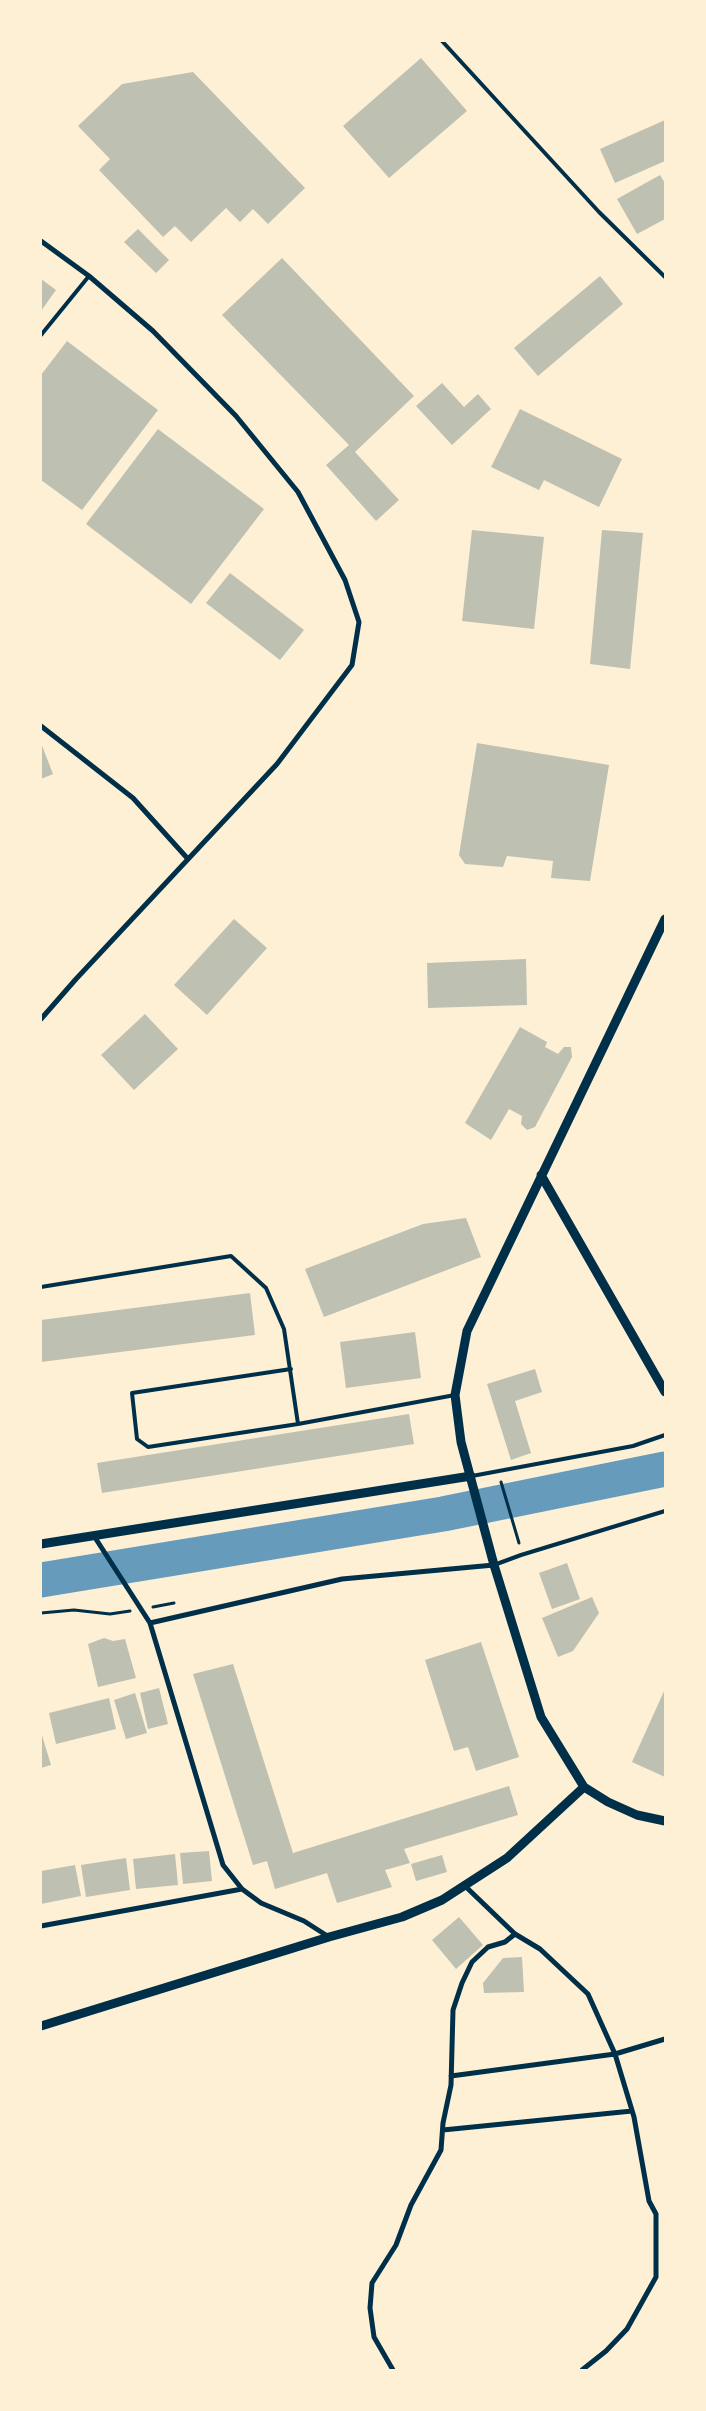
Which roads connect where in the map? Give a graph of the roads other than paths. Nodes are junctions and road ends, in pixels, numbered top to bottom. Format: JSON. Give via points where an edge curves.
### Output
{"nodes":[{"id":1,"x":442,"y":41,"type":"edge"},
{"id":2,"x":41,"y":242,"type":"edge"},
{"id":3,"x":89,"y":276,"type":"junction"},
{"id":4,"x":665,"y":277,"type":"edge"},
{"id":5,"x":41,"y":335,"type":"edge"},
{"id":6,"x":41,"y":726,"type":"edge"},
{"id":7,"x":188,"y":859,"type":"junction"},
{"id":8,"x":665,"y":919,"type":"edge"},
{"id":9,"x":41,"y":1019,"type":"edge"},
{"id":10,"x":541,"y":1175,"type":"junction"},
{"id":11,"x":41,"y":1287,"type":"edge"},
{"id":12,"x":291,"y":1368,"type":"junction"},
{"id":13,"x":665,"y":1392,"type":"edge"},
{"id":14,"x":455,"y":1395,"type":"junction"},
{"id":15,"x":298,"y":1424,"type":"junction"},
{"id":16,"x":665,"y":1435,"type":"edge"},
{"id":17,"x":471,"y":1476,"type":"junction"},
{"id":18,"x":665,"y":1511,"type":"edge"},
{"id":19,"x":94,"y":1536,"type":"junction"},
{"id":20,"x":41,"y":1544,"type":"edge"},
{"id":21,"x":494,"y":1565,"type":"junction"},
{"id":22,"x":150,"y":1623,"type":"junction"},
{"id":23,"x":584,"y":1787,"type":"junction"},
{"id":24,"x":665,"y":1821,"type":"edge"},
{"id":25,"x":465,"y":1886,"type":"junction"},
{"id":26,"x":242,"y":1889,"type":"junction"},
{"id":27,"x":41,"y":1926,"type":"edge"},
{"id":28,"x":516,"y":1934,"type":"junction"},
{"id":29,"x":329,"y":1937,"type":"junction"},
{"id":30,"x":41,"y":2026,"type":"edge"},
{"id":31,"x":665,"y":2039,"type":"edge"},
{"id":32,"x":615,"y":2054,"type":"junction"},
{"id":33,"x":451,"y":2076,"type":"junction"},
{"id":34,"x":632,"y":2111,"type":"junction"},
{"id":35,"x":443,"y":2130,"type":"junction"},
{"id":36,"x":393,"y":2370,"type":"edge"},
{"id":37,"x":582,"y":2370,"type":"edge"}],
"edges":[{"from":1,"to":4,"type":"lane","via":[[599,212]]},
{"from":2,"to":3,"type":"street"},
{"from":3,"to":5,"type":"lane"},
{"from":3,"to":7,"type":"street","via":[[153,332],[236,416],[298,492],[345,580],[359,622],[352,666],[277,764]]},
{"from":6,"to":7,"type":"street","via":[[133,798]]},
{"from":7,"to":9,"type":"street"},
{"from":8,"to":10,"type":"street"},
{"from":10,"to":13,"type":"street"},
{"from":10,"to":14,"type":"street","via":[[467,1331]]},
{"from":11,"to":12,"type":"lane","via":[[232,1256],[266,1288],[284,1329]]},
{"from":12,"to":15,"type":"lane"},
{"from":12,"to":15,"type":"lane","via":[[132,1393],[137,1439],[148,1447]]},
{"from":14,"to":15,"type":"lane"},
{"from":14,"to":17,"type":"street","via":[[461,1442]]},
{"from":16,"to":17,"type":"lane","via":[[633,1446]]},
{"from":17,"to":19,"type":"street"},
{"from":17,"to":21,"type":"street"},
{"from":18,"to":21,"type":"lane"},
{"from":19,"to":20,"type":"street"},
{"from":19,"to":22,"type":"street"},
{"from":21,"to":22,"type":"street","via":[[342,1579]]},
{"from":21,"to":23,"type":"street","via":[[541,1718]]},
{"from":22,"to":26,"type":"street","via":[[223,1865]]},
{"from":23,"to":24,"type":"street","via":[[637,1815]]},
{"from":23,"to":25,"type":"street","via":[[507,1858]]},
{"from":25,"to":28,"type":"street"},
{"from":25,"to":29,"type":"street","via":[[402,1917]]},
{"from":26,"to":27,"type":"street"},
{"from":26,"to":29,"type":"street","via":[[261,1903],[304,1921]]},
{"from":28,"to":32,"type":"street","via":[[540,1949],[588,1994]]},
{"from":28,"to":33,"type":"street","via":[[505,1942],[488,1947],[472,1962],[452,2010]]},
{"from":29,"to":30,"type":"street"},
{"from":31,"to":32,"type":"street"},
{"from":32,"to":33,"type":"street"},
{"from":32,"to":34,"type":"street"},
{"from":33,"to":35,"type":"street"},
{"from":34,"to":35,"type":"street"},
{"from":34,"to":37,"type":"street","via":[[649,2201],[656,2214],[656,2277],[627,2329],[606,2352]]},
{"from":35,"to":36,"type":"street","via":[[441,2150],[411,2204],[396,2245],[372,2283],[370,2308],[374,2337]]}]}
